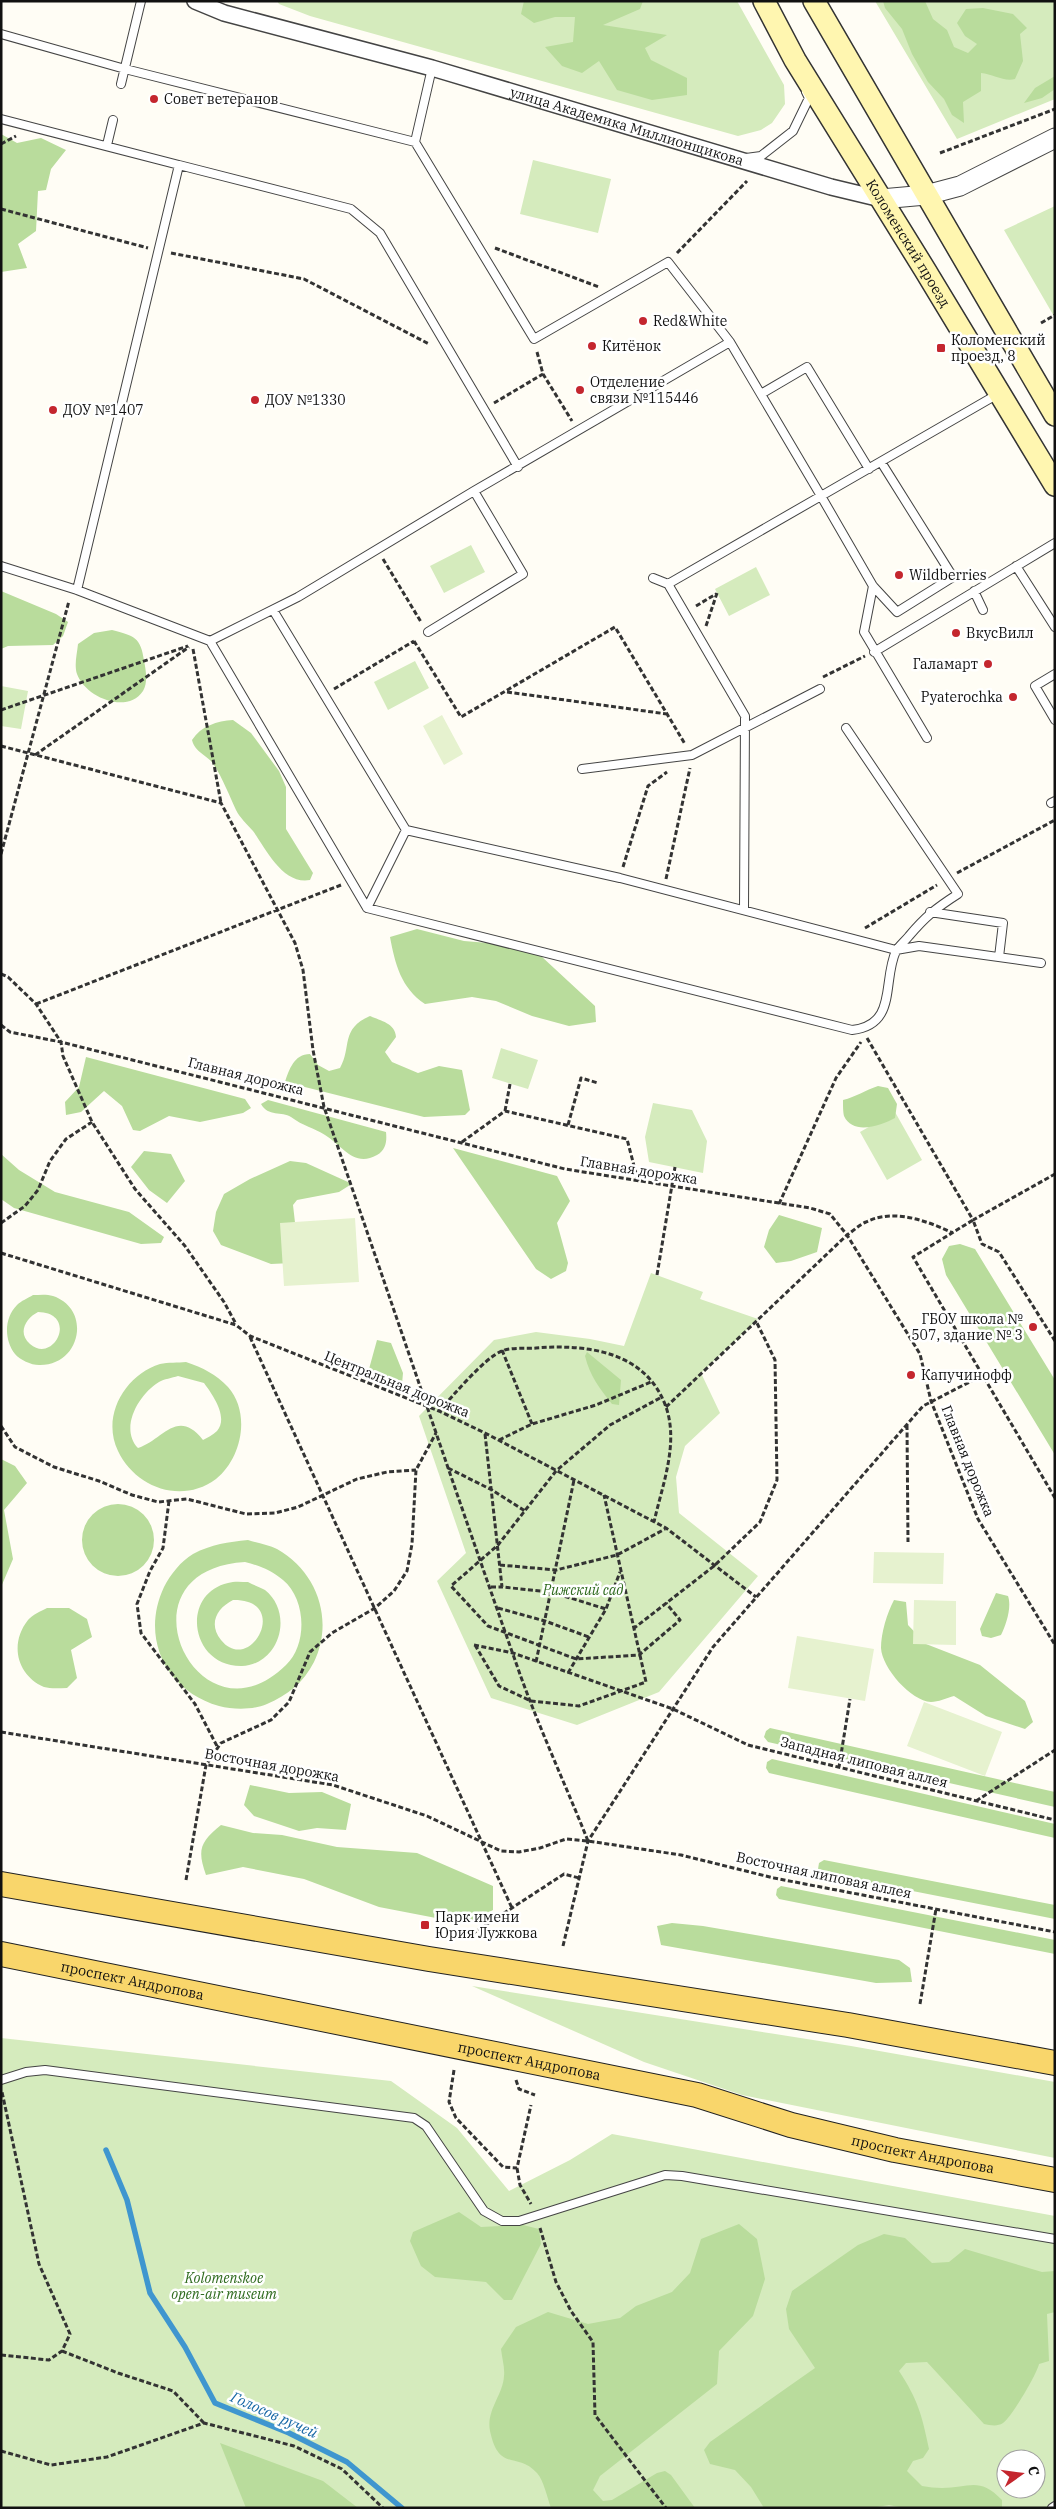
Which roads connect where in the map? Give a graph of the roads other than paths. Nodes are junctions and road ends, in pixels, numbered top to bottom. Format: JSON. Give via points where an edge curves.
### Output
{"nodes":[{"id":1,"x":141,"y":1,"type":"edge"},
{"id":2,"x":195,"y":1,"type":"edge"},
{"id":3,"x":764,"y":1,"type":"edge"},
{"id":4,"x":814,"y":1,"type":"edge"},
{"id":5,"x":1,"y":34,"type":"edge"},
{"id":6,"x":795,"y":60,"type":"junction"},
{"id":7,"x":432,"y":68,"type":"junction"},
{"id":8,"x":125,"y":69,"type":"junction"},
{"id":9,"x":121,"y":84,"type":"dead end"},
{"id":10,"x":1,"y":118,"type":"edge"},
{"id":11,"x":113,"y":120,"type":"dead end"},
{"id":12,"x":1055,"y":138,"type":"edge"},
{"id":13,"x":415,"y":142,"type":"junction"},
{"id":14,"x":107,"y":145,"type":"junction"},
{"id":15,"x":738,"y":158,"type":"junction"},
{"id":16,"x":179,"y":165,"type":"junction"},
{"id":17,"x":926,"y":195,"type":"junction"},
{"id":18,"x":881,"y":199,"type":"junction"},
{"id":19,"x":730,"y":342,"type":"junction"},
{"id":20,"x":761,"y":394,"type":"junction"},
{"id":21,"x":1000,"y":394,"type":"junction"},
{"id":22,"x":1055,"y":415,"type":"edge"},
{"id":23,"x":881,"y":462,"type":"junction"},
{"id":24,"x":518,"y":467,"type":"junction"},
{"id":25,"x":869,"y":469,"type":"junction"},
{"id":26,"x":1055,"y":486,"type":"edge"},
{"id":27,"x":474,"y":492,"type":"junction"},
{"id":28,"x":821,"y":496,"type":"junction"},
{"id":29,"x":1055,"y":542,"type":"edge"},
{"id":30,"x":1,"y":566,"type":"edge"},
{"id":31,"x":1016,"y":566,"type":"junction"},
{"id":32,"x":654,"y":578,"type":"dead end"},
{"id":33,"x":668,"y":584,"type":"junction"},
{"id":34,"x":873,"y":586,"type":"junction"},
{"id":35,"x":75,"y":589,"type":"junction"},
{"id":36,"x":974,"y":591,"type":"junction"},
{"id":37,"x":273,"y":610,"type":"junction"},
{"id":38,"x":983,"y":610,"type":"dead end"},
{"id":39,"x":1055,"y":627,"type":"edge"},
{"id":40,"x":428,"y":632,"type":"road end"},
{"id":41,"x":210,"y":641,"type":"junction"},
{"id":42,"x":874,"y":652,"type":"junction"},
{"id":43,"x":1055,"y":674,"type":"edge"},
{"id":44,"x":820,"y":689,"type":"dead end"},
{"id":45,"x":1055,"y":720,"type":"edge"},
{"id":46,"x":846,"y":728,"type":"dead end"},
{"id":47,"x":745,"y":729,"type":"junction"},
{"id":48,"x":927,"y":738,"type":"dead end"},
{"id":49,"x":582,"y":769,"type":"dead end"},
{"id":50,"x":406,"y":830,"type":"junction"},
{"id":51,"x":367,"y":908,"type":"junction"},
{"id":52,"x":744,"y":910,"type":"junction"},
{"id":53,"x":930,"y":912,"type":"junction"},
{"id":54,"x":896,"y":950,"type":"junction"},
{"id":55,"x":999,"y":957,"type":"junction"},
{"id":56,"x":1041,"y":963,"type":"dead end"},
{"id":57,"x":1,"y":1884,"type":"edge"},
{"id":58,"x":1,"y":1954,"type":"edge"},
{"id":59,"x":1055,"y":2064,"type":"edge"},
{"id":60,"x":1,"y":2080,"type":"edge"},
{"id":61,"x":1055,"y":2180,"type":"edge"},
{"id":62,"x":1055,"y":2238,"type":"edge"}],
"edges":[{"from":1,"to":8,"type":"lane"},
{"from":2,"to":7,"type":"street","name":"улица Академика Миллионщикова","via":[[224,14]]},
{"from":3,"to":6,"type":"main road","name":"Коломенский проезд"},
{"from":4,"to":17,"type":"main road"},
{"from":5,"to":8,"type":"lane"},
{"from":6,"to":15,"type":"lane","via":[[808,98],[793,131],[761,156]]},
{"from":6,"to":18,"type":"main road","name":"Коломенский проезд"},
{"from":7,"to":13,"type":"lane"},
{"from":7,"to":15,"type":"street","name":"улица Академика Миллионщикова"},
{"from":8,"to":9,"type":"lane"},
{"from":8,"to":13,"type":"lane"},
{"from":10,"to":14,"type":"lane"},
{"from":11,"to":14,"type":"lane"},
{"from":12,"to":17,"type":"street","name":"улица Академика Миллионщикова","via":[[960,186]]},
{"from":13,"to":19,"type":"lane","via":[[534,339],[668,262]]},
{"from":14,"to":16,"type":"lane"},
{"from":15,"to":18,"type":"street","name":"улица Академика Миллионщикова","via":[[830,187]]},
{"from":16,"to":24,"type":"lane","via":[[351,209],[380,233]]},
{"from":16,"to":35,"type":"lane"},
{"from":17,"to":18,"type":"street","name":"улица Академика Миллионщикова"},
{"from":17,"to":22,"type":"main road"},
{"from":18,"to":21,"type":"main road","name":"Коломенский проезд"},
{"from":19,"to":20,"type":"lane"},
{"from":19,"to":24,"type":"lane"},
{"from":20,"to":25,"type":"lane","via":[[807,367]]},
{"from":20,"to":28,"type":"lane"},
{"from":21,"to":23,"type":"lane"},
{"from":21,"to":26,"type":"main road","name":"Коломенский проезд"},
{"from":23,"to":25,"type":"lane"},
{"from":23,"to":34,"type":"lane","via":[[953,577],[897,612]]},
{"from":24,"to":27,"type":"lane"},
{"from":25,"to":28,"type":"lane"},
{"from":27,"to":37,"type":"lane"},
{"from":27,"to":40,"type":"lane","via":[[523,574]]},
{"from":28,"to":33,"type":"lane"},
{"from":28,"to":34,"type":"lane"},
{"from":29,"to":31,"type":"lane"},
{"from":30,"to":35,"type":"lane"},
{"from":31,"to":36,"type":"lane"},
{"from":31,"to":39,"type":"lane"},
{"from":32,"to":33,"type":"lane"},
{"from":33,"to":47,"type":"lane","via":[[745,716]]},
{"from":34,"to":42,"type":"lane","via":[[864,632]]},
{"from":35,"to":41,"type":"lane"},
{"from":36,"to":38,"type":"lane"},
{"from":36,"to":42,"type":"lane"},
{"from":37,"to":41,"type":"lane"},
{"from":37,"to":50,"type":"lane"},
{"from":41,"to":51,"type":"lane"},
{"from":42,"to":48,"type":"lane"},
{"from":43,"to":45,"type":"lane","via":[[1035,686]]},
{"from":44,"to":47,"type":"lane"},
{"from":46,"to":53,"type":"lane","via":[[958,894]]},
{"from":47,"to":49,"type":"lane","via":[[692,755]]},
{"from":47,"to":52,"type":"lane"},
{"from":50,"to":51,"type":"lane"},
{"from":50,"to":52,"type":"lane","via":[[620,878]]},
{"from":51,"to":54,"type":"lane","via":[[852,1030],[874,1023],[882,1014]]},
{"from":52,"to":54,"type":"lane"},
{"from":53,"to":54,"type":"lane"},
{"from":53,"to":55,"type":"lane","via":[[1003,923]]},
{"from":54,"to":55,"type":"lane","via":[[920,946]]},
{"from":55,"to":56,"type":"lane"},
{"from":57,"to":59,"type":"main road","via":[[429,1959],[848,2025]]},
{"from":58,"to":61,"type":"main road","name":"проспект Андропова","via":[[697,2095],[791,2125],[895,2150]]},
{"from":60,"to":62,"type":"lane","via":[[45,2070],[414,2118],[426,2126],[484,2211],[502,2221],[519,2221],[648,2180],[682,2176]]}]}
